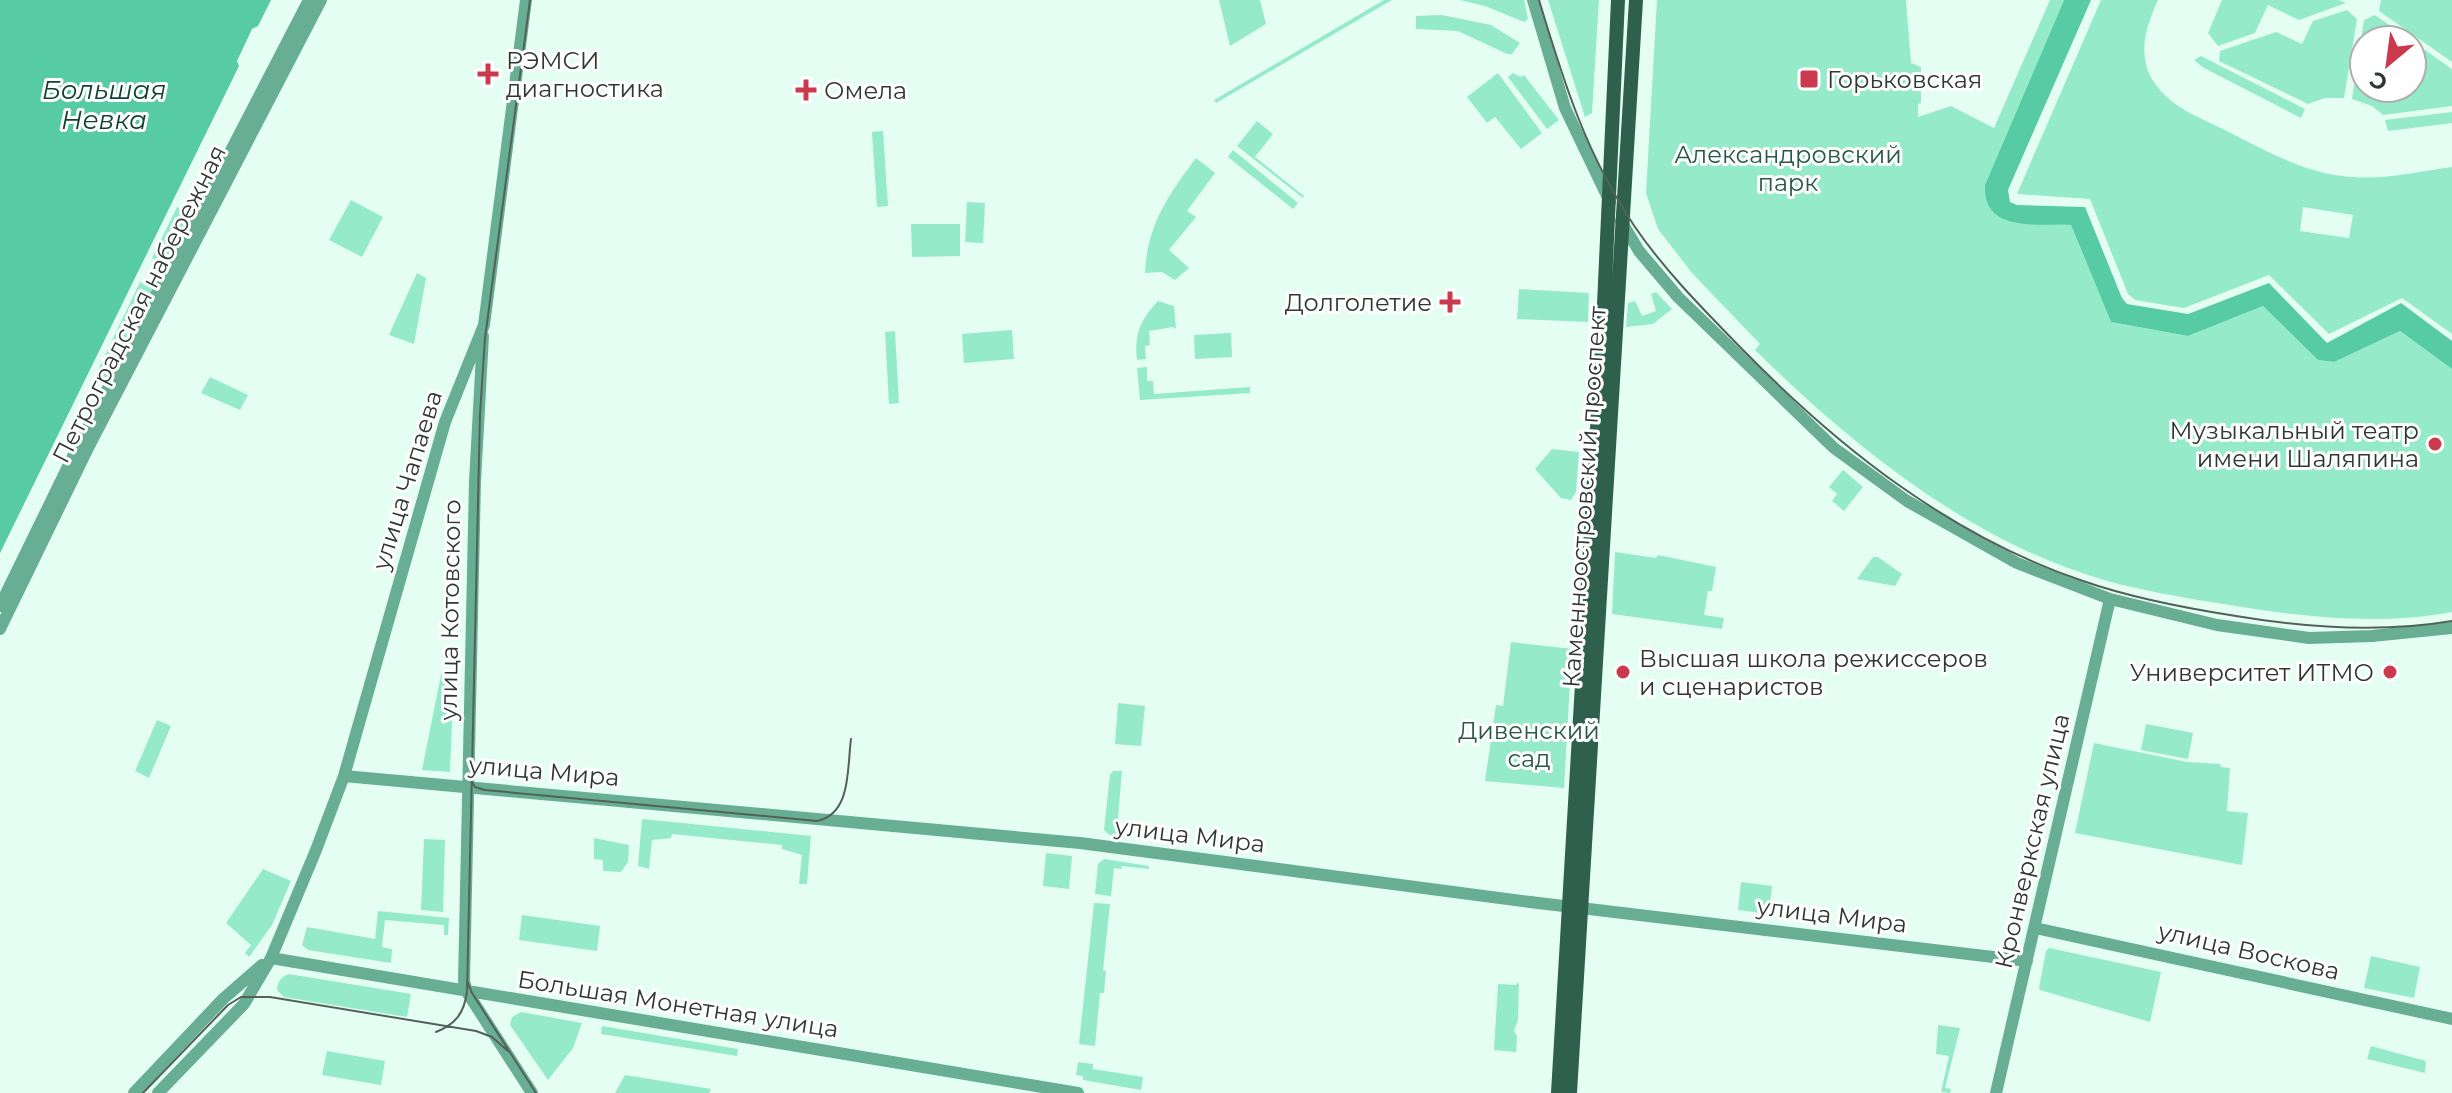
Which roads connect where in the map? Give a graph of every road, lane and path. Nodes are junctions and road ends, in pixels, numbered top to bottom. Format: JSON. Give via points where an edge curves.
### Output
{"nodes":[{"id":1,"x":309,"y":0,"type":"edge"},
{"id":2,"x":321,"y":0,"type":"edge"},
{"id":3,"x":526,"y":0,"type":"edge"},
{"id":4,"x":1533,"y":0,"type":"edge"},
{"id":5,"x":1618,"y":0,"type":"edge"},
{"id":6,"x":1636,"y":0,"type":"edge"},
{"id":7,"x":1609,"y":201,"type":"junction"},
{"id":8,"x":1623,"y":226,"type":"junction"},
{"id":9,"x":1647,"y":261,"type":"junction"},
{"id":10,"x":1620,"y":269,"type":"junction"},
{"id":11,"x":484,"y":325,"type":"junction"},
{"id":12,"x":2110,"y":599,"type":"junction"},
{"id":13,"x":0,"y":606,"type":"edge"},
{"id":14,"x":2452,"y":628,"type":"edge"},
{"id":15,"x":0,"y":629,"type":"edge"},
{"id":16,"x":344,"y":776,"type":"junction"},
{"id":17,"x":468,"y":786,"type":"junction"},
{"id":18,"x":1574,"y":908,"type":"junction"},
{"id":19,"x":2035,"y":928,"type":"junction"},
{"id":20,"x":271,"y":958,"type":"junction"},
{"id":21,"x":2027,"y":961,"type":"junction"},
{"id":22,"x":467,"y":992,"type":"junction"},
{"id":23,"x":2452,"y":1019,"type":"edge"},
{"id":24,"x":134,"y":1093,"type":"edge"},
{"id":25,"x":158,"y":1093,"type":"edge"},
{"id":26,"x":532,"y":1093,"type":"edge"},
{"id":27,"x":1078,"y":1093,"type":"edge"},
{"id":28,"x":1558,"y":1093,"type":"edge"},
{"id":29,"x":1570,"y":1093,"type":"edge"},
{"id":30,"x":1996,"y":1093,"type":"edge"}],
"edges":[{"from":1,"to":13,"type":"street","name":"Петроградская набережная"},
{"from":2,"to":15,"type":"street","name":"Петроградская набережная"},
{"from":3,"to":11,"type":"street","name":"улица Чапаева"},
{"from":4,"to":7,"type":"street","via":[[1565,108]]},
{"from":5,"to":7,"type":"main road","name":"Каменноостровский проспект"},
{"from":6,"to":8,"type":"main road","name":"Каменноостровский проспект"},
{"from":7,"to":8,"type":"street"},
{"from":7,"to":18,"type":"main road","name":"Каменноостровский проспект"},
{"from":8,"to":9,"type":"street"},
{"from":8,"to":10,"type":"main road","name":"Каменноостровский проспект"},
{"from":9,"to":10,"type":"street","via":[[1632,258]]},
{"from":9,"to":12,"type":"street","via":[[1804,421],[1879,481],[1982,545]]},
{"from":10,"to":18,"type":"main road","name":"Каменноостровский проспект"},
{"from":11,"to":16,"type":"street","name":"улица Чапаева","via":[[445,422]]},
{"from":11,"to":17,"type":"street","name":"улица Котовского"},
{"from":12,"to":14,"type":"street","via":[[2217,625],[2309,638]]},
{"from":12,"to":19,"type":"street","name":"Кронверкская улица"},
{"from":16,"to":17,"type":"street","name":"улица Мира"},
{"from":16,"to":20,"type":"street","name":"улица Чапаева"},
{"from":17,"to":18,"type":"street","name":"улица Мира","via":[[1091,844]]},
{"from":17,"to":22,"type":"street","name":"улица Котовского"},
{"from":18,"to":21,"type":"street","name":"улица Мира"},
{"from":18,"to":28,"type":"main road","name":"Каменноостровский проспект"},
{"from":18,"to":29,"type":"main road","name":"Каменноостровский проспект"},
{"from":19,"to":21,"type":"street","name":"Кронверкская улица"},
{"from":19,"to":23,"type":"street","name":"улица Воскова"},
{"from":20,"to":22,"type":"street","name":"Большая Монетная улица"},
{"from":20,"to":24,"type":"street","name":"улица Чапаева","via":[[223,999]]},
{"from":20,"to":25,"type":"street","name":"улица Чапаева","via":[[244,1004]]},
{"from":21,"to":30,"type":"street","name":"Кронверкская улица"},
{"from":22,"to":26,"type":"street"},
{"from":22,"to":27,"type":"street","name":"Большая Монетная улица"}]}
